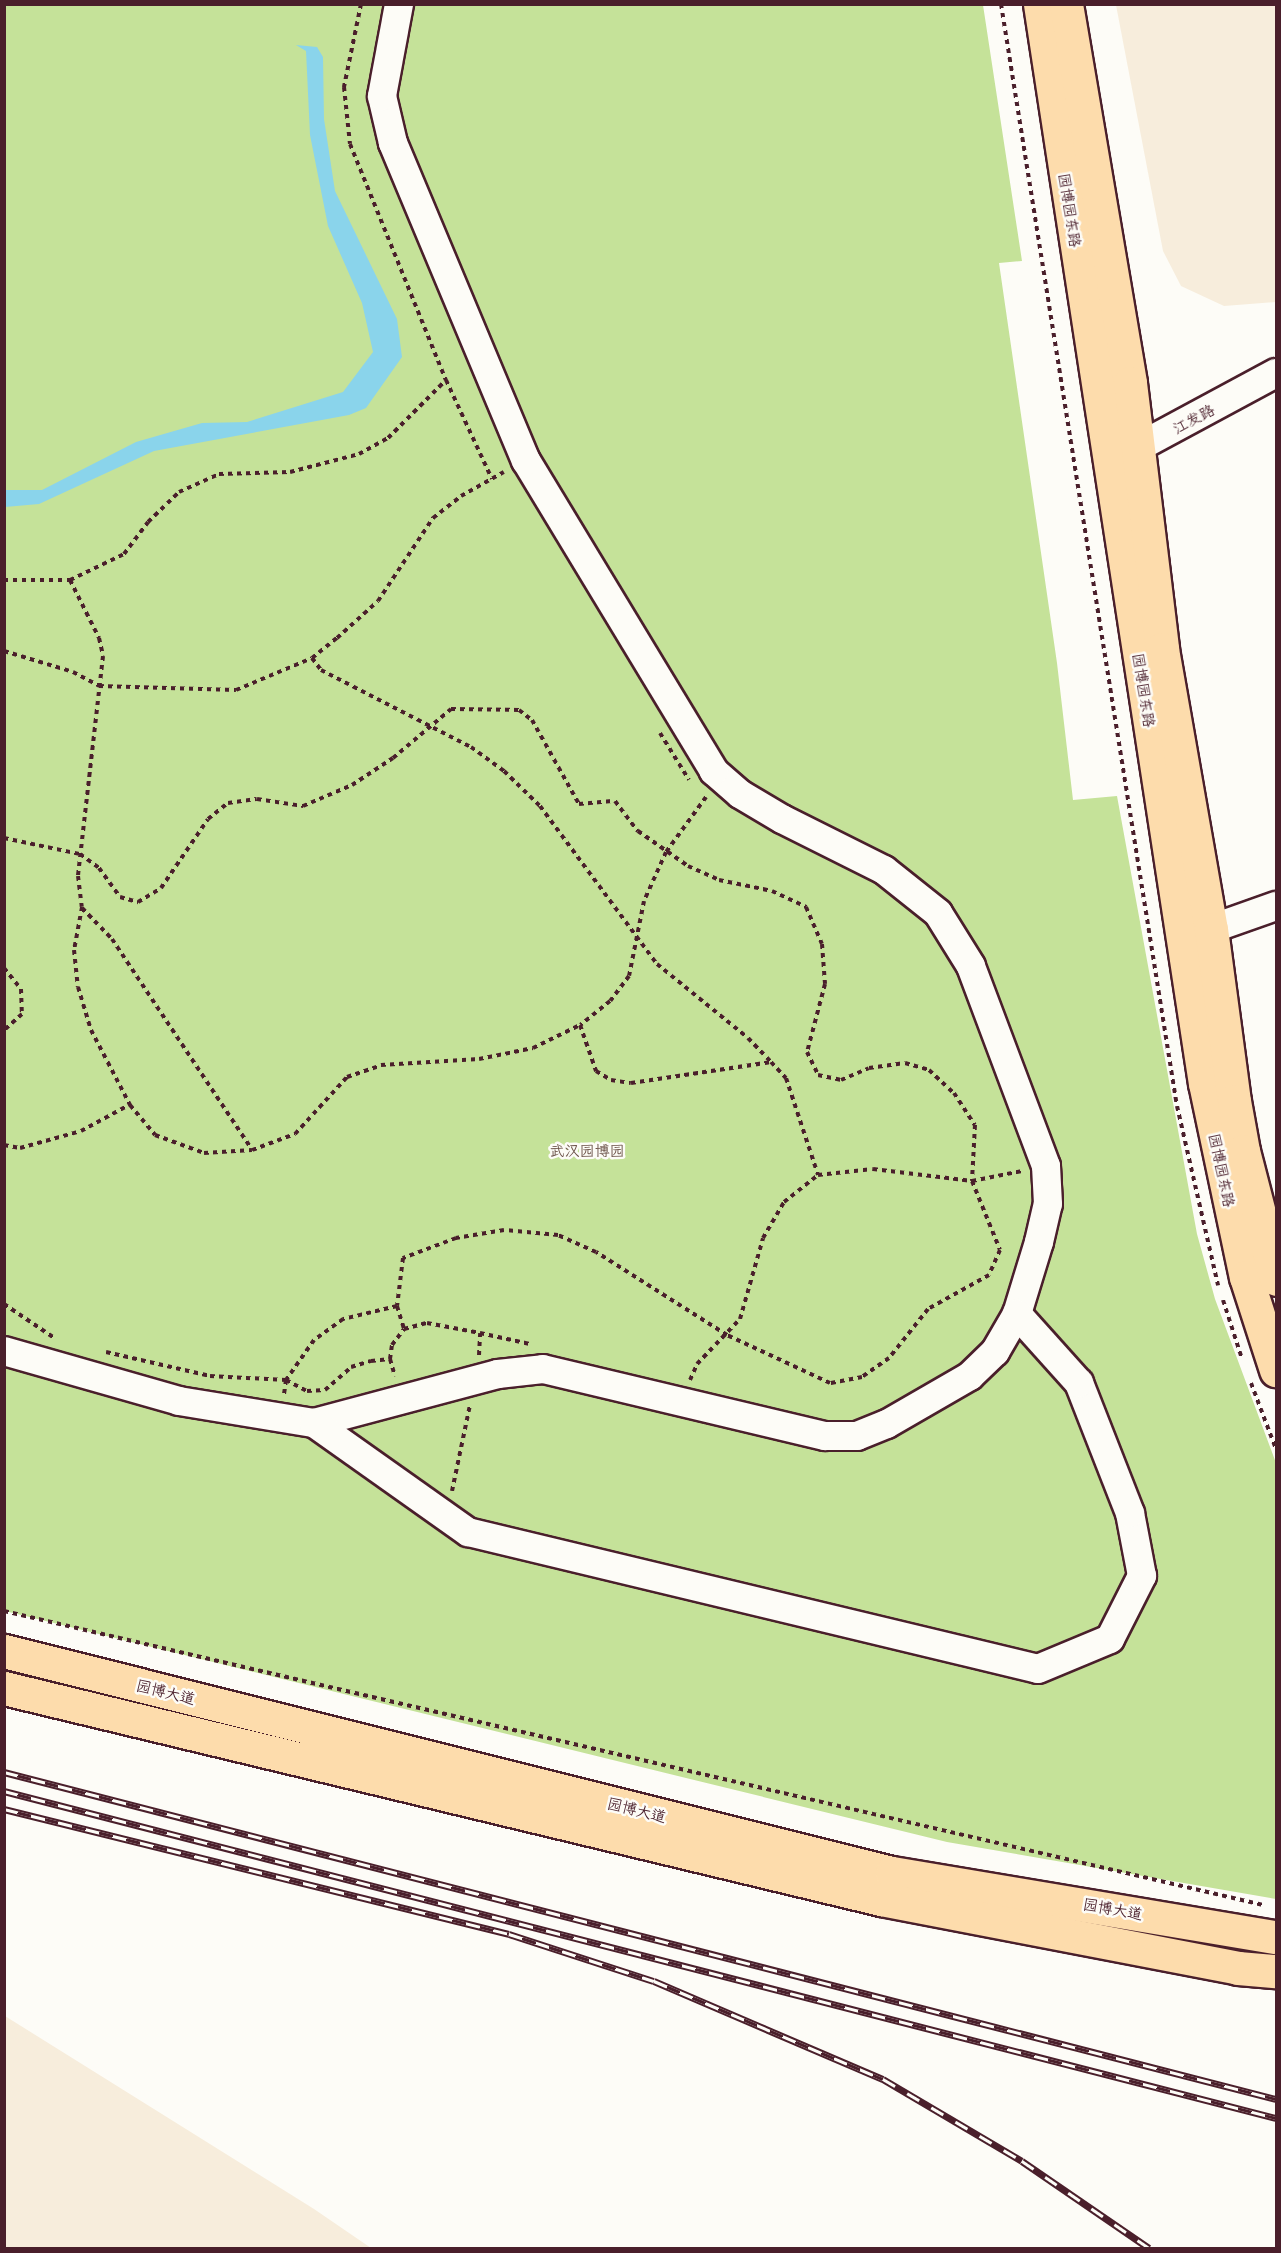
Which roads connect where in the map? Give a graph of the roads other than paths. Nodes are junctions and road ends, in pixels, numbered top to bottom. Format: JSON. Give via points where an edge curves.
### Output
{"nodes":[{"id":1,"x":399,"y":4,"type":"edge"},
{"id":2,"x":1040,"y":4,"type":"edge"},
{"id":3,"x":1066,"y":4,"type":"edge"},
{"id":4,"x":1276,"y":373,"type":"edge"},
{"id":5,"x":1124,"y":455,"type":"junction"},
{"id":6,"x":1276,"y":906,"type":"edge"},
{"id":7,"x":1212,"y":929,"type":"junction"},
{"id":8,"x":1276,"y":1279,"type":"edge"},
{"id":9,"x":1017,"y":1314,"type":"junction"},
{"id":10,"x":4,"y":1352,"type":"edge"},
{"id":11,"x":1263,"y":1374,"type":"edge"},
{"id":12,"x":314,"y":1423,"type":"junction"},
{"id":13,"x":4,"y":1651,"type":"edge"},
{"id":14,"x":4,"y":1688,"type":"edge"},
{"id":15,"x":1276,"y":1936,"type":"edge"},
{"id":16,"x":1276,"y":1971,"type":"edge"}],
"edges":[{"from":1,"to":9,"type":"street","via":[[382,96],[393,143],[526,461],[714,771],[712,792],[765,809],[884,870],[938,913],[971,966],[1046,1166],[1048,1204]]},
{"from":2,"to":5,"type":"main road","name":"园博园东路"},
{"from":3,"to":5,"type":"main road","name":"园博园东路"},
{"from":4,"to":5,"type":"street","name":"江发路"},
{"from":5,"to":7,"type":"main road","name":"园博园东路"},
{"from":5,"to":11,"type":"main road","name":"园博园东路","via":[[1205,1083]]},
{"from":6,"to":7,"type":"street"},
{"from":7,"to":8,"type":"main road","name":"园博园东路","via":[[1243,1150]]},
{"from":9,"to":12,"type":"street","via":[[995,1352],[970,1376],[887,1424],[857,1436],[825,1436],[543,1369],[478,1379]]},
{"from":9,"to":12,"type":"street","via":[[1079,1383],[1130,1513],[1142,1576],[1110,1640],[1038,1669],[468,1532]]},
{"from":10,"to":12,"type":"street","via":[[179,1401]]},
{"from":13,"to":15,"type":"main road","name":"园博大道","via":[[892,1873]]},
{"from":14,"to":16,"type":"main road","name":"园博大道","via":[[881,1899],[1238,1968]]}]}
